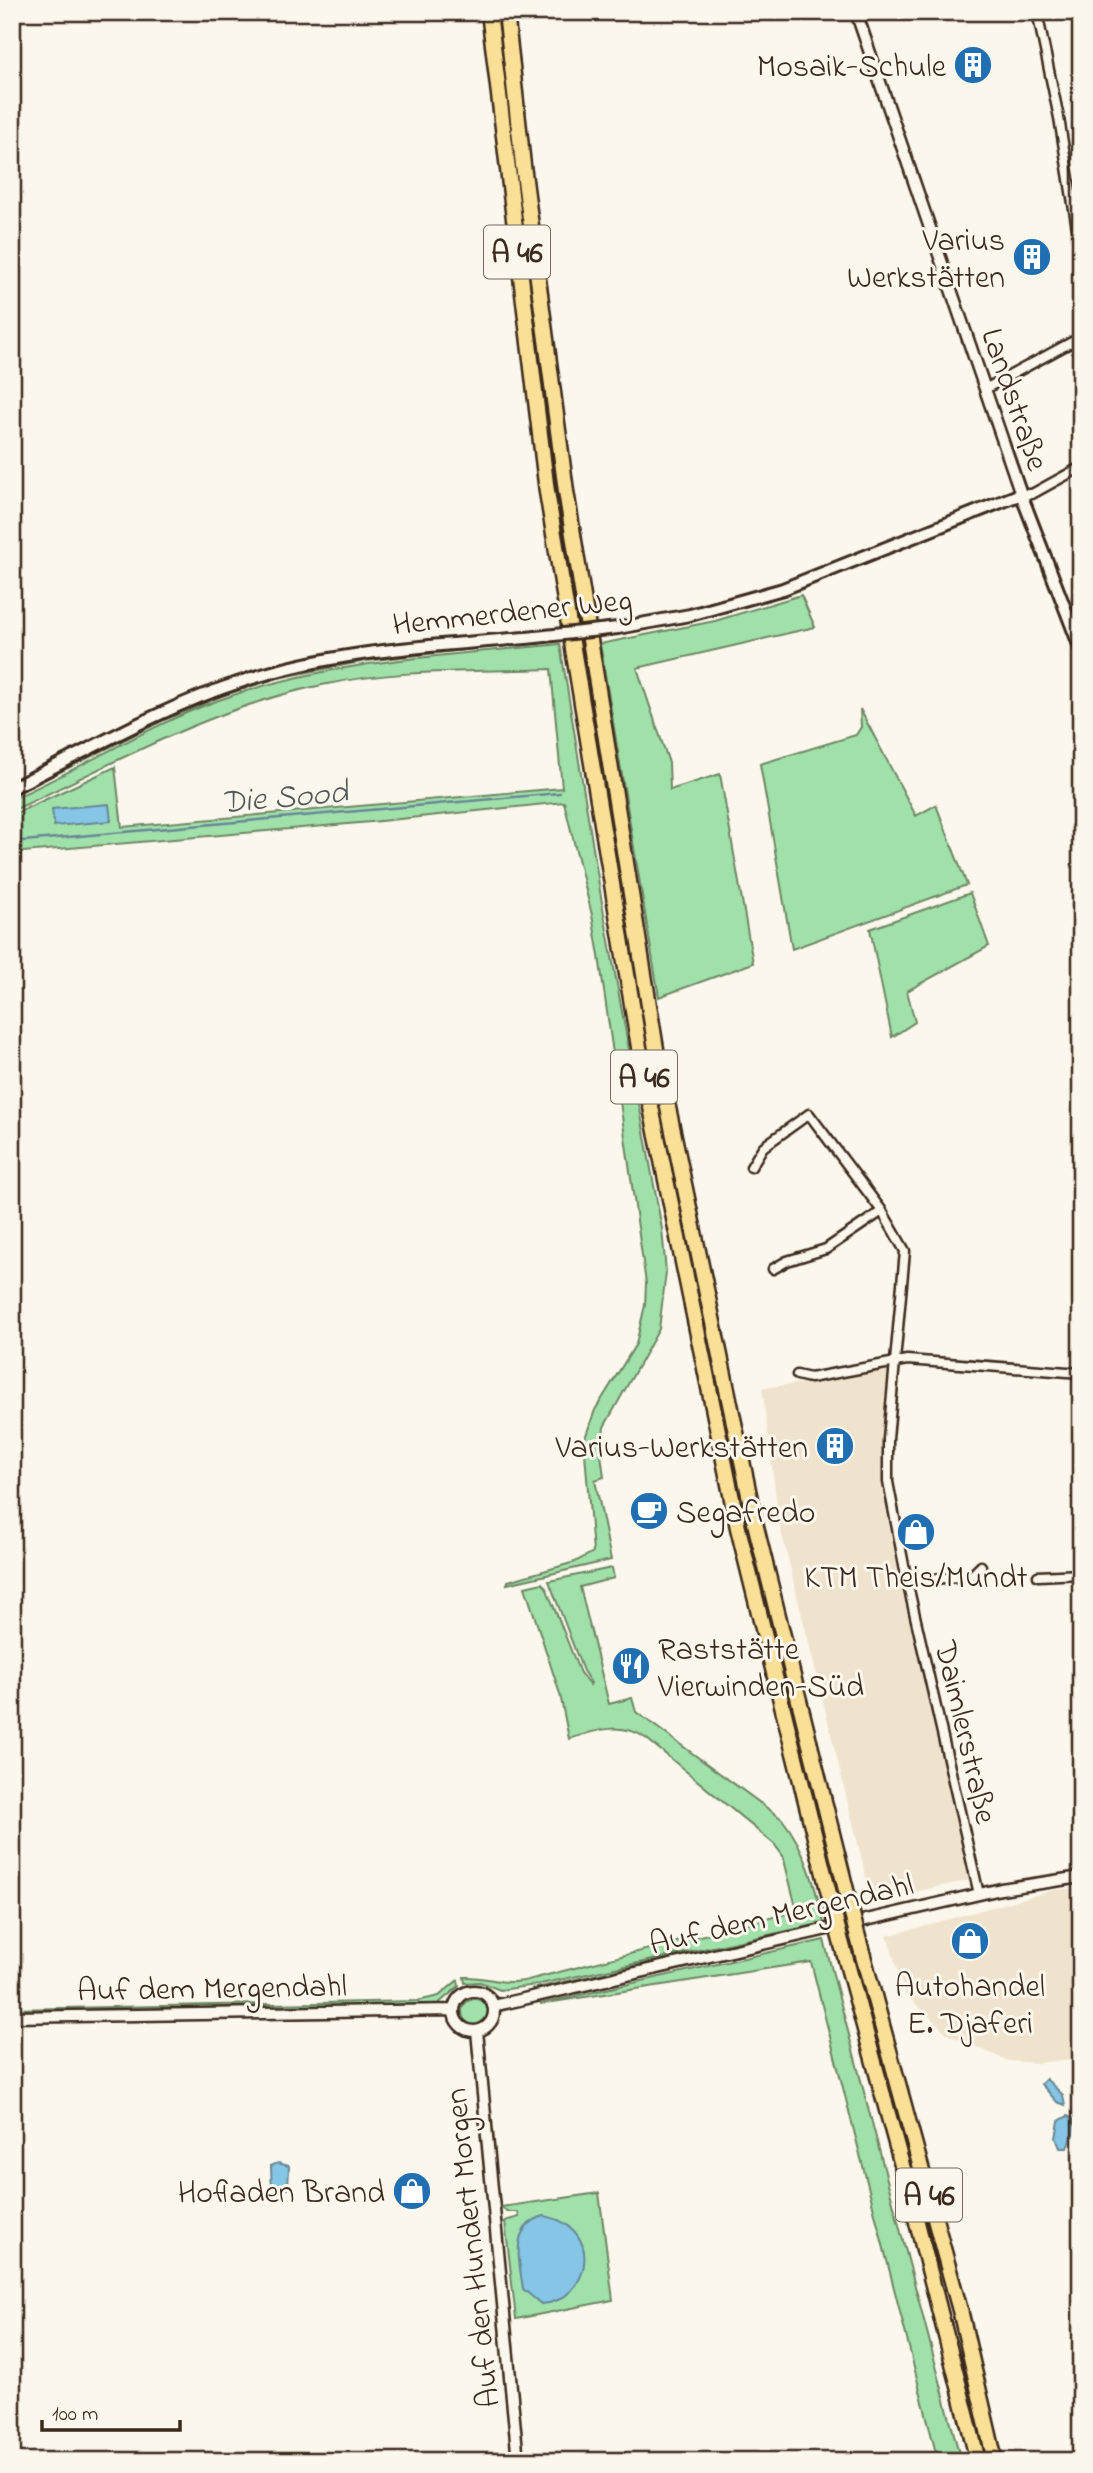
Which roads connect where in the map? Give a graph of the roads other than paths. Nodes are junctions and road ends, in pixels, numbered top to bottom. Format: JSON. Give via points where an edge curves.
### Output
{"nodes":[{"id":1,"x":489,"y":12,"type":"edge"},
{"id":2,"x":506,"y":12,"type":"edge"},
{"id":3,"x":856,"y":12,"type":"edge"},
{"id":4,"x":1037,"y":12,"type":"edge"},
{"id":5,"x":1081,"y":253,"type":"edge"},
{"id":6,"x":1081,"y":337,"type":"edge"},
{"id":7,"x":985,"y":390,"type":"junction"},
{"id":8,"x":1081,"y":467,"type":"edge"},
{"id":9,"x":1021,"y":494,"type":"junction"},
{"id":10,"x":1081,"y":650,"type":"edge"},
{"id":11,"x":12,"y":788,"type":"edge"},
{"id":12,"x":751,"y":1167,"type":"dead end"},
{"id":13,"x":882,"y":1211,"type":"junction"},
{"id":14,"x":773,"y":1269,"type":"dead end"},
{"id":15,"x":897,"y":1362,"type":"junction"},
{"id":16,"x":1081,"y":1373,"type":"edge"},
{"id":17,"x":797,"y":1375,"type":"dead end"},
{"id":18,"x":981,"y":1566,"type":"dead end"},
{"id":19,"x":1081,"y":1574,"type":"edge"},
{"id":20,"x":1038,"y":1576,"type":"dead end"},
{"id":21,"x":907,"y":1581,"type":"junction"},
{"id":22,"x":1081,"y":1877,"type":"edge"},
{"id":23,"x":979,"y":1894,"type":"junction"},
{"id":24,"x":493,"y":2006,"type":"junction"},
{"id":25,"x":454,"y":2010,"type":"junction"},
{"id":26,"x":12,"y":2017,"type":"edge"},
{"id":27,"x":477,"y":2031,"type":"junction"},
{"id":28,"x":518,"y":2461,"type":"edge"},
{"id":29,"x":978,"y":2461,"type":"edge"},
{"id":30,"x":995,"y":2461,"type":"edge"}],
"edges":[{"from":1,"to":29,"type":"highway","number":"A 46","bridge":true,"via":[[547,492],[641,1059],[738,1528]]},
{"from":2,"to":30,"type":"highway","number":"A 46","bridge":true,"via":[[566,491],[657,1055],[752,1510]]},
{"from":3,"to":7,"type":"street","name":"Landstraße"},
{"from":4,"to":5,"type":"street"},
{"from":6,"to":7,"type":"street"},
{"from":7,"to":9,"type":"street","name":"Landstraße"},
{"from":8,"to":9,"type":"street","via":[[1032,494]]},
{"from":9,"to":10,"type":"main road","name":"Landstraße"},
{"from":9,"to":11,"type":"main road","name":"Hemmerdener Weg","bridge":true,"via":[[783,589],[690,615],[618,628],[382,651],[271,672],[172,708]]},
{"from":12,"to":13,"type":"street","name":"Daimlerstraße","via":[[763,1147],[809,1114]]},
{"from":13,"to":14,"type":"street","via":[[821,1252]]},
{"from":13,"to":15,"type":"street","name":"Daimlerstraße","via":[[906,1255]]},
{"from":15,"to":16,"type":"street"},
{"from":15,"to":17,"type":"street","via":[[810,1378]]},
{"from":15,"to":21,"type":"street","name":"Daimlerstraße","via":[[887,1471]]},
{"from":18,"to":21,"type":"street","via":[[971,1576]]},
{"from":19,"to":20,"type":"street"},
{"from":21,"to":23,"type":"street","name":"Daimlerstraße"},
{"from":22,"to":23,"type":"street","name":"Auf dem Mergendahl"},
{"from":23,"to":24,"type":"street","name":"Auf dem Mergendahl"},
{"from":24,"to":25,"type":"street","via":[[482,1992],[470,1991],[459,1998]]},
{"from":24,"to":27,"type":"street","via":[[488,2024]]},
{"from":25,"to":26,"type":"street","name":"Auf dem Mergendahl"},
{"from":25,"to":27,"type":"street","via":[[461,2026]]},
{"from":27,"to":28,"type":"street","name":"Auf den Hundert Morgen"}]}
